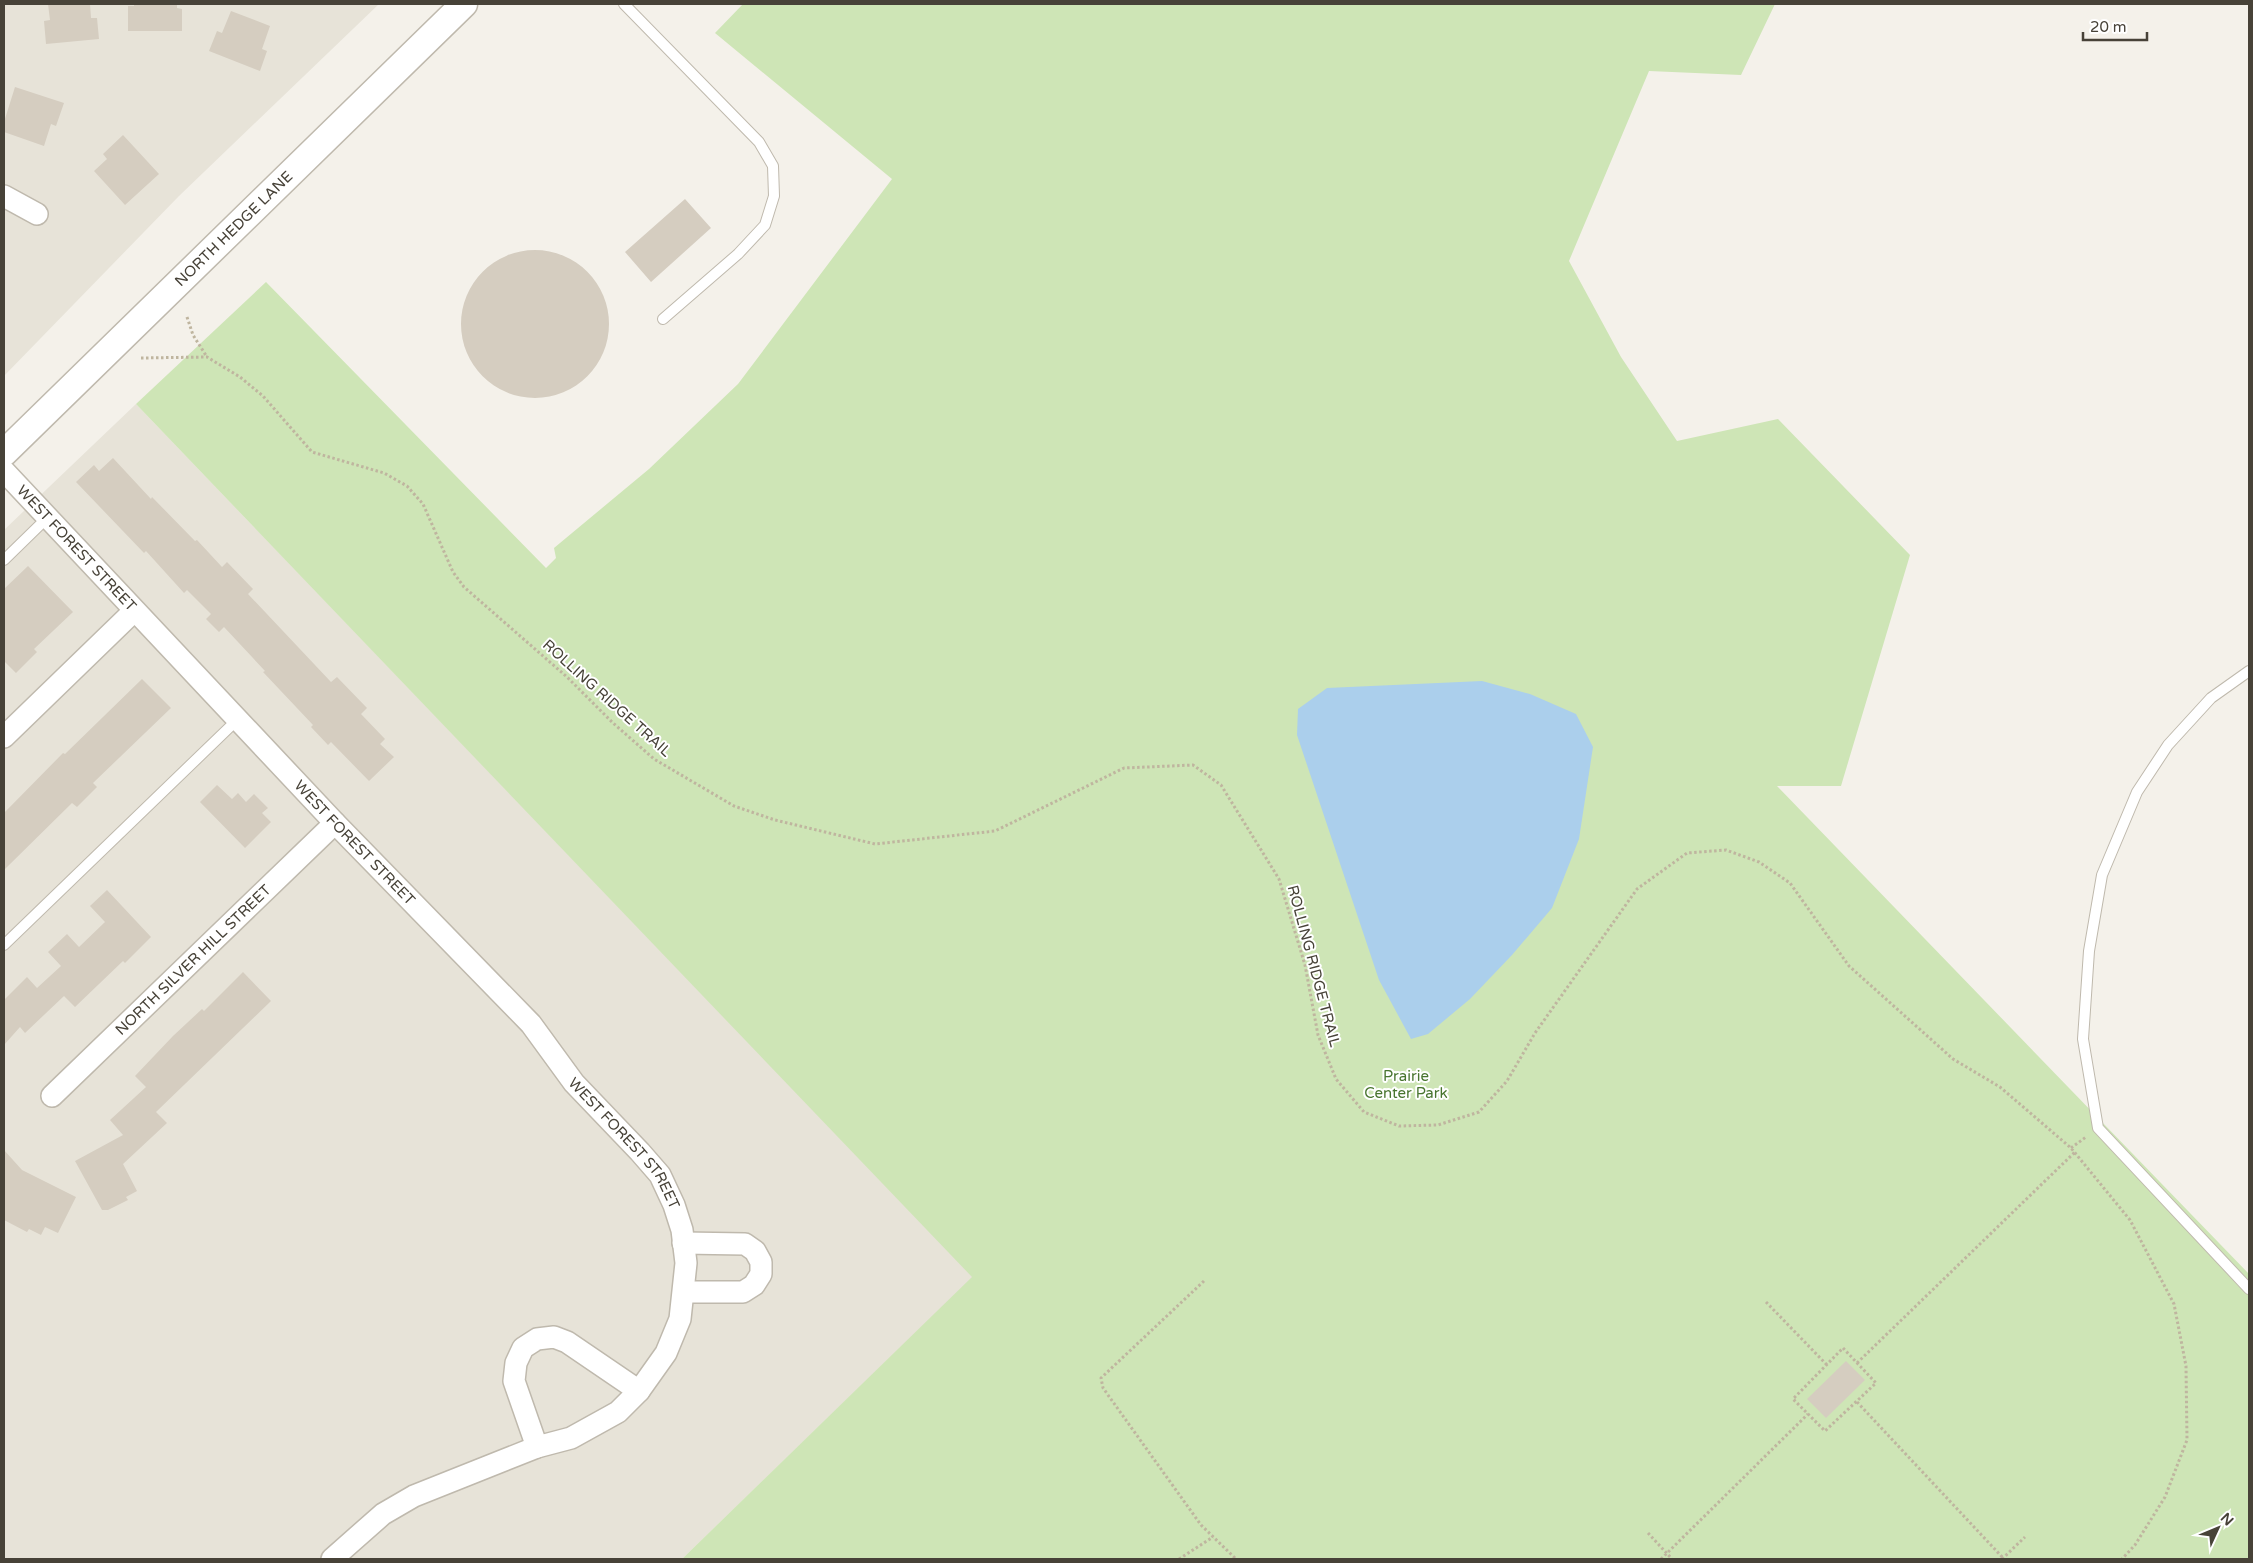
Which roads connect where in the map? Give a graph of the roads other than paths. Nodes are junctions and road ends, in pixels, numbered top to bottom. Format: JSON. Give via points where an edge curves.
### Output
{"nodes":[{"id":1,"x":464,"y":4,"type":"edge"},
{"id":2,"x":624,"y":4,"type":"edge"},
{"id":3,"x":4,"y":196,"type":"edge"},
{"id":4,"x":37,"y":214,"type":"dead end"},
{"id":5,"x":663,"y":319,"type":"dead end"},
{"id":6,"x":4,"y":453,"type":"edge"},
{"id":7,"x":4,"y":471,"type":"edge"},
{"id":8,"x":48,"y":518,"type":"junction"},
{"id":9,"x":4,"y":560,"type":"edge"},
{"id":10,"x":134,"y":611,"type":"junction"},
{"id":11,"x":2249,"y":671,"type":"edge"},
{"id":12,"x":237,"y":720,"type":"junction"},
{"id":13,"x":4,"y":737,"type":"edge"},
{"id":14,"x":335,"y":824,"type":"junction"},
{"id":15,"x":4,"y":945,"type":"edge"},
{"id":16,"x":52,"y":1096,"type":"dead end"},
{"id":17,"x":682,"y":1237,"type":"junction"},
{"id":18,"x":2249,"y":1289,"type":"edge"},
{"id":19,"x":684,"y":1292,"type":"junction"},
{"id":20,"x":639,"y":1391,"type":"junction"},
{"id":21,"x":537,"y":1447,"type":"junction"},
{"id":22,"x":332,"y":1559,"type":"edge"}],
"edges":[{"from":1,"to":6,"type":"street","name":"NORTH HEDGE LANE"},
{"from":2,"to":5,"type":"lane","via":[[760,142],[773,166],[774,196],[765,225],[738,254]]},
{"from":3,"to":4,"type":"street"},
{"from":7,"to":8,"type":"street","name":"WEST FOREST STREET"},
{"from":8,"to":9,"type":"lane"},
{"from":8,"to":10,"type":"street","name":"WEST FOREST STREET"},
{"from":10,"to":12,"type":"street","name":"WEST FOREST STREET"},
{"from":10,"to":13,"type":"street"},
{"from":11,"to":18,"type":"lane","via":[[2211,698],[2168,745],[2136,792],[2102,874],[2089,950],[2083,1039],[2098,1128]]},
{"from":12,"to":14,"type":"street","name":"WEST FOREST STREET"},
{"from":12,"to":15,"type":"lane"},
{"from":14,"to":16,"type":"street","name":"NORTH SILVER HILL STREET"},
{"from":14,"to":17,"type":"street","name":"WEST FOREST STREET","via":[[531,1024],[574,1083],[640,1152],[660,1176],[674,1204]]},
{"from":17,"to":19,"type":"street","name":"WEST FOREST STREET","via":[[686,1264]]},
{"from":17,"to":19,"type":"street","via":[[746,1244],[761,1262],[761,1274],[744,1292]]},
{"from":19,"to":20,"type":"street","name":"WEST FOREST STREET","via":[[680,1319],[666,1353]]},
{"from":20,"to":21,"type":"street","name":"WEST FOREST STREET","via":[[618,1412],[593,1427],[571,1438]]},
{"from":20,"to":21,"type":"street","via":[[567,1342],[554,1337],[537,1339],[522,1348],[514,1381]]},
{"from":21,"to":22,"type":"street","name":"WEST FOREST STREET","via":[[414,1496],[383,1514]]}]}
